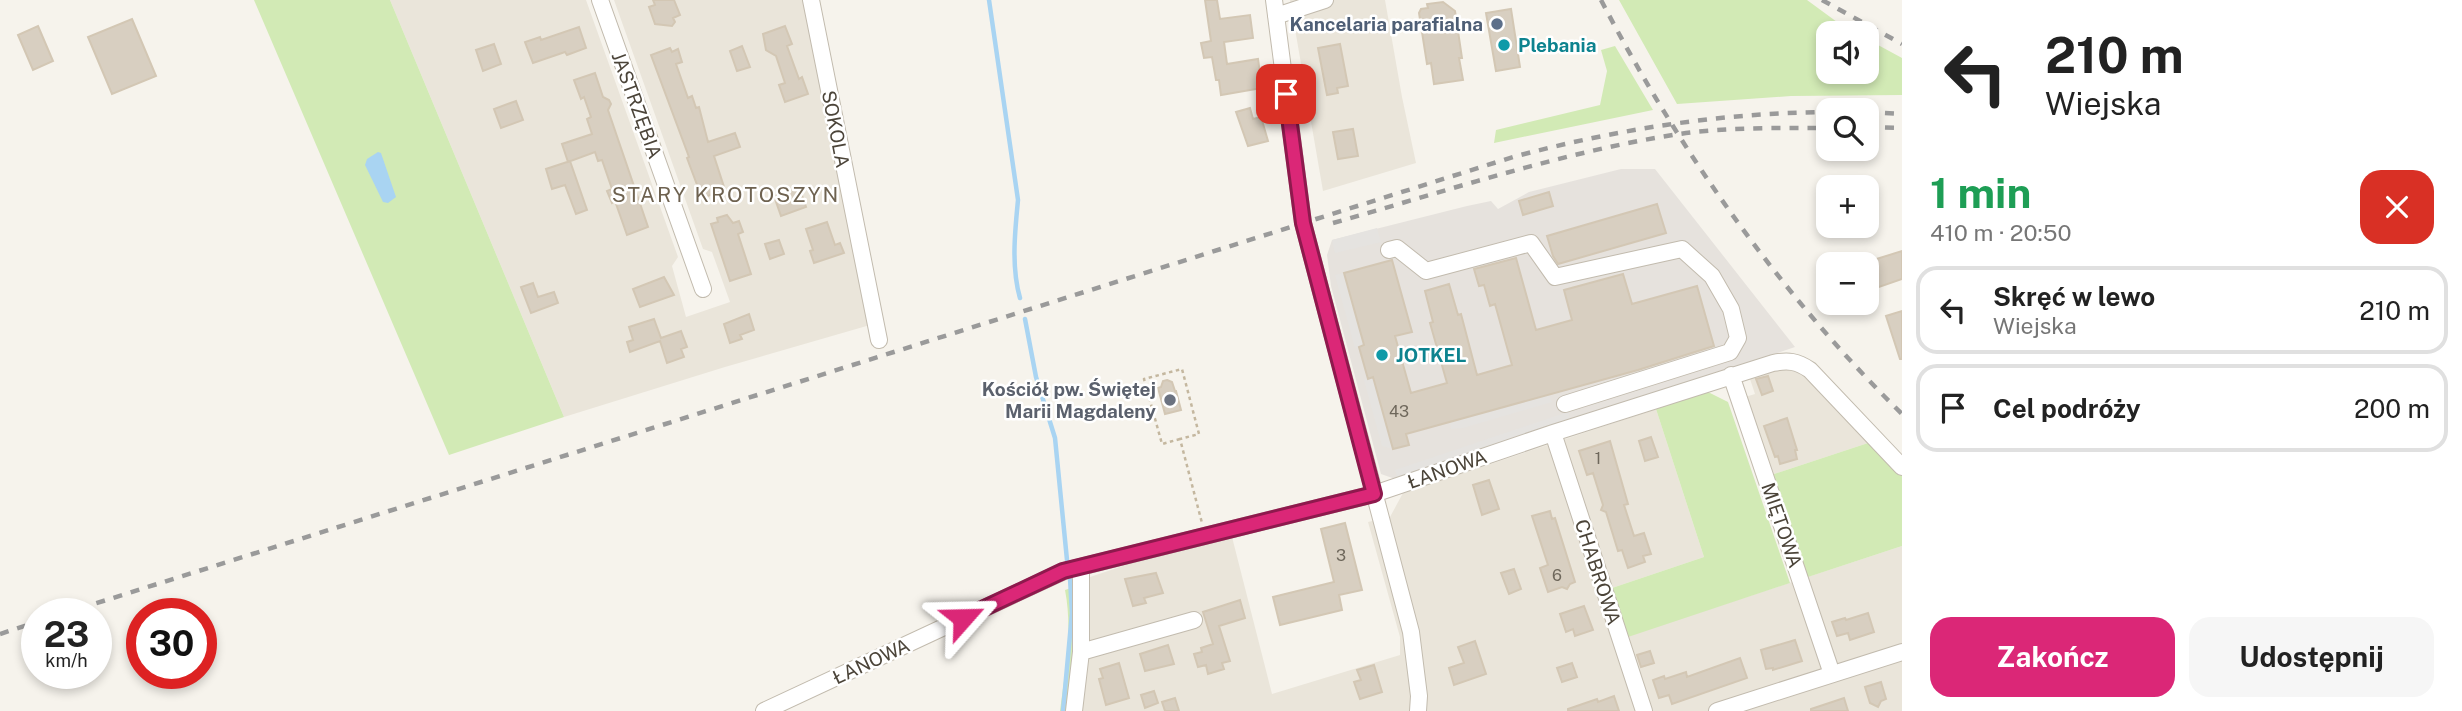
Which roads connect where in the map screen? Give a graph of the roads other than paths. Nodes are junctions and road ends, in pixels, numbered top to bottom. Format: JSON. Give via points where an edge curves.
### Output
{"nodes":[{"id":1,"x":600,"y":0,"type":"edge"},
{"id":2,"x":811,"y":0,"type":"edge"},
{"id":3,"x":1325,"y":0,"type":"edge"},
{"id":4,"x":1275,"y":8,"type":"edge"},
{"id":5,"x":1389,"y":250,"type":"dead end"},
{"id":6,"x":703,"y":289,"type":"dead end"},
{"id":7,"x":879,"y":341,"type":"dead end"},
{"id":8,"x":1731,"y":375,"type":"junction"},
{"id":9,"x":1565,"y":404,"type":"dead end"},
{"id":10,"x":1553,"y":433,"type":"junction"},
{"id":11,"x":1902,"y":467,"type":"edge"},
{"id":12,"x":1374,"y":494,"type":"junction"},
{"id":13,"x":1081,"y":567,"type":"junction"},
{"id":14,"x":1194,"y":620,"type":"dead end"},
{"id":15,"x":1081,"y":652,"type":"junction"},
{"id":16,"x":1902,"y":652,"type":"edge"},
{"id":17,"x":1832,"y":674,"type":"junction"},
{"id":18,"x":764,"y":711,"type":"edge"},
{"id":19,"x":1074,"y":711,"type":"edge"},
{"id":20,"x":1418,"y":711,"type":"edge"},
{"id":21,"x":1644,"y":711,"type":"edge"},
{"id":22,"x":1717,"y":711,"type":"edge"}],
"edges":[{"from":1,"to":6,"type":"street","name":"JASTRZĘBIA"},
{"from":2,"to":7,"type":"street","name":"SOKOLA"},
{"from":3,"to":4,"type":"street"},
{"from":4,"to":12,"type":"street","via":[[1303,223]]},
{"from":5,"to":9,"type":"street","via":[[1397,248],[1426,271],[1531,243],[1555,276],[1682,249],[1712,276],[1731,309],[1738,338],[1730,352]]},
{"from":8,"to":10,"type":"street","name":"ŁANOWA"},
{"from":8,"to":11,"type":"street","name":"ŁANOWA","via":[[1785,360],[1799,362]]},
{"from":8,"to":17,"type":"street","name":"MIĘTOWA"},
{"from":10,"to":12,"type":"street","name":"ŁANOWA"},
{"from":10,"to":21,"type":"street","name":"CHABROWA"},
{"from":12,"to":13,"type":"street","name":"ŁANOWA"},
{"from":12,"to":20,"type":"street","via":[[1411,632]]},
{"from":13,"to":15,"type":"street"},
{"from":13,"to":18,"type":"street","name":"ŁANOWA","via":[[1063,571]]},
{"from":14,"to":15,"type":"street"},
{"from":15,"to":19,"type":"street"},
{"from":16,"to":17,"type":"street"},
{"from":17,"to":22,"type":"street"}]}
